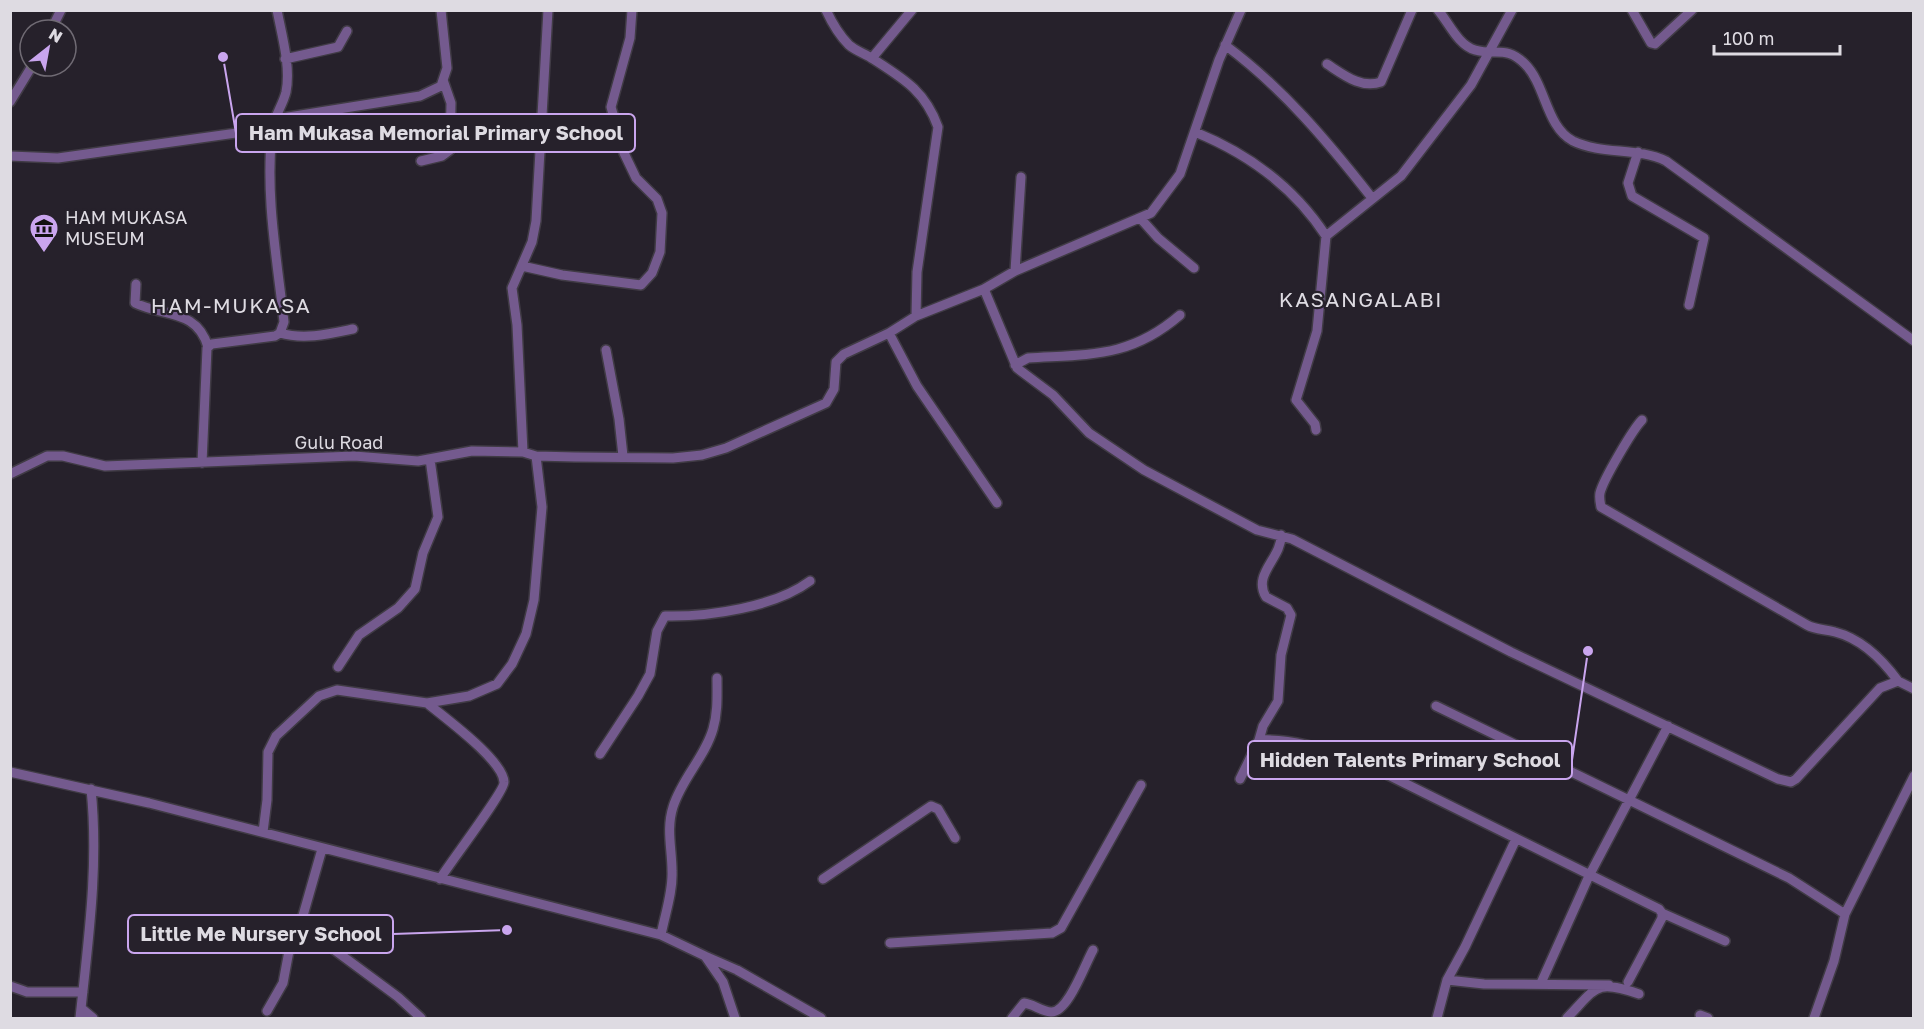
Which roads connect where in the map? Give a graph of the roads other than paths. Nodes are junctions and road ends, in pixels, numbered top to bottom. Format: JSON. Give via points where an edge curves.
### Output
{"nodes":[{"id":1,"x":277,"y":10,"type":"edge"},
{"id":2,"x":441,"y":10,"type":"edge"},
{"id":3,"x":548,"y":10,"type":"edge"},
{"id":4,"x":632,"y":10,"type":"edge"},
{"id":5,"x":826,"y":10,"type":"edge"},
{"id":6,"x":912,"y":10,"type":"edge"},
{"id":7,"x":1241,"y":10,"type":"edge"},
{"id":8,"x":1412,"y":10,"type":"edge"},
{"id":9,"x":1438,"y":10,"type":"edge"},
{"id":10,"x":1512,"y":10,"type":"edge"},
{"id":11,"x":1632,"y":10,"type":"edge"},
{"id":12,"x":1692,"y":10,"type":"edge"},
{"id":13,"x":347,"y":31,"type":"dead end"},
{"id":14,"x":1225,"y":45,"type":"junction"},
{"id":15,"x":1491,"y":51,"type":"junction"},
{"id":16,"x":285,"y":58,"type":"junction"},
{"id":17,"x":872,"y":58,"type":"junction"},
{"id":18,"x":1327,"y":64,"type":"dead end"},
{"id":19,"x":25,"y":78,"type":"edge"},
{"id":20,"x":443,"y":80,"type":"junction"},
{"id":21,"x":10,"y":102,"type":"edge"},
{"id":22,"x":274,"y":123,"type":"junction"},
{"id":23,"x":1195,"y":132,"type":"junction"},
{"id":24,"x":1638,"y":152,"type":"junction"},
{"id":25,"x":10,"y":156,"type":"edge"},
{"id":26,"x":421,"y":161,"type":"dead end"},
{"id":27,"x":1021,"y":177,"type":"dead end"},
{"id":28,"x":1372,"y":198,"type":"junction"},
{"id":29,"x":1142,"y":219,"type":"junction"},
{"id":30,"x":1326,"y":237,"type":"junction"},
{"id":31,"x":522,"y":266,"type":"junction"},
{"id":32,"x":1194,"y":268,"type":"dead end"},
{"id":33,"x":1015,"y":271,"type":"junction"},
{"id":34,"x":136,"y":284,"type":"dead end"},
{"id":35,"x":984,"y":289,"type":"junction"},
{"id":36,"x":1689,"y":305,"type":"dead end"},
{"id":37,"x":1180,"y":315,"type":"dead end"},
{"id":38,"x":916,"y":316,"type":"junction"},
{"id":39,"x":353,"y":329,"type":"dead end"},
{"id":40,"x":280,"y":333,"type":"junction"},
{"id":41,"x":889,"y":333,"type":"junction"},
{"id":42,"x":1914,"y":341,"type":"edge"},
{"id":43,"x":208,"y":347,"type":"junction"},
{"id":44,"x":606,"y":350,"type":"dead end"},
{"id":45,"x":1015,"y":365,"type":"junction"},
{"id":46,"x":1642,"y":420,"type":"dead end"},
{"id":47,"x":1316,"y":430,"type":"dead end"},
{"id":48,"x":523,"y":452,"type":"junction"},
{"id":49,"x":536,"y":456,"type":"junction"},
{"id":50,"x":622,"y":456,"type":"junction"},
{"id":51,"x":430,"y":459,"type":"junction"},
{"id":52,"x":202,"y":464,"type":"junction"},
{"id":53,"x":10,"y":474,"type":"edge"},
{"id":54,"x":997,"y":503,"type":"dead end"},
{"id":55,"x":1281,"y":535,"type":"junction"},
{"id":56,"x":810,"y":581,"type":"dead end"},
{"id":57,"x":338,"y":667,"type":"dead end"},
{"id":58,"x":717,"y":678,"type":"dead end"},
{"id":59,"x":1898,"y":681,"type":"junction"},
{"id":60,"x":1914,"y":689,"type":"edge"},
{"id":61,"x":427,"y":703,"type":"junction"},
{"id":62,"x":1436,"y":706,"type":"dead end"},
{"id":63,"x":1668,"y":726,"type":"junction"},
{"id":64,"x":1260,"y":740,"type":"junction"},
{"id":65,"x":600,"y":754,"type":"dead end"},
{"id":66,"x":10,"y":772,"type":"edge"},
{"id":67,"x":1914,"y":776,"type":"edge"},
{"id":68,"x":1240,"y":779,"type":"dead end"},
{"id":69,"x":1141,"y":785,"type":"dead end"},
{"id":70,"x":91,"y":789,"type":"junction"},
{"id":71,"x":1628,"y":801,"type":"junction"},
{"id":72,"x":263,"y":832,"type":"junction"},
{"id":73,"x":955,"y":838,"type":"dead end"},
{"id":74,"x":1516,"y":839,"type":"junction"},
{"id":75,"x":322,"y":849,"type":"junction"},
{"id":76,"x":1589,"y":876,"type":"junction"},
{"id":77,"x":440,"y":879,"type":"junction"},
{"id":78,"x":823,"y":879,"type":"dead end"},
{"id":79,"x":1662,"y":913,"type":"junction"},
{"id":80,"x":1845,"y":914,"type":"junction"},
{"id":81,"x":302,"y":922,"type":"junction"},
{"id":82,"x":661,"y":935,"type":"junction"},
{"id":83,"x":1725,"y":941,"type":"dead end"},
{"id":84,"x":890,"y":943,"type":"dead end"},
{"id":85,"x":1093,"y":950,"type":"dead end"},
{"id":86,"x":705,"y":956,"type":"junction"},
{"id":87,"x":1447,"y":980,"type":"junction"},
{"id":88,"x":1628,"y":982,"type":"dead end"},
{"id":89,"x":1541,"y":983,"type":"junction"},
{"id":90,"x":1609,"y":985,"type":"junction"},
{"id":91,"x":10,"y":986,"type":"edge"},
{"id":92,"x":83,"y":992,"type":"junction"},
{"id":93,"x":1639,"y":994,"type":"dead end"},
{"id":94,"x":81,"y":1008,"type":"junction"},
{"id":95,"x":267,"y":1011,"type":"dead end"},
{"id":96,"x":80,"y":1018,"type":"edge"},
{"id":97,"x":93,"y":1018,"type":"edge"},
{"id":98,"x":421,"y":1018,"type":"edge"},
{"id":99,"x":735,"y":1018,"type":"edge"},
{"id":100,"x":821,"y":1018,"type":"edge"},
{"id":101,"x":1012,"y":1018,"type":"edge"},
{"id":102,"x":1437,"y":1018,"type":"edge"},
{"id":103,"x":1567,"y":1018,"type":"edge"},
{"id":104,"x":1814,"y":1018,"type":"edge"}],
"edges":[{"from":1,"to":16,"type":"street"},
{"from":2,"to":20,"type":"street","via":[[447,68]]},
{"from":3,"to":31,"type":"street","via":[[536,221]]},
{"from":4,"to":31,"type":"street","via":[[630,38],[611,107],[636,178],[657,199],[662,213],[660,252],[651,273],[641,285]]},
{"from":5,"to":17,"type":"street","via":[[850,46]]},
{"from":6,"to":17,"type":"street"},
{"from":7,"to":14,"type":"street"},
{"from":8,"to":18,"type":"street","via":[[1381,82],[1369,86]]},
{"from":9,"to":15,"type":"street","via":[[1468,47]]},
{"from":10,"to":15,"type":"street"},
{"from":11,"to":12,"type":"street","via":[[1655,44]]},
{"from":13,"to":16,"type":"street","via":[[338,48]]},
{"from":14,"to":23,"type":"street"},
{"from":14,"to":28,"type":"street","via":[[1284,95]]},
{"from":15,"to":24,"type":"street","via":[[1511,53],[1525,64],[1568,137],[1588,147]]},
{"from":15,"to":28,"type":"street","via":[[1471,85],[1401,176]]},
{"from":16,"to":22,"type":"street","via":[[287,90]]},
{"from":17,"to":38,"type":"street","via":[[918,91],[931,107],[938,127],[917,272]]},
{"from":19,"to":21,"type":"street"},
{"from":20,"to":22,"type":"street","via":[[441,86],[420,96]]},
{"from":20,"to":26,"type":"street","via":[[451,103],[450,150]]},
{"from":22,"to":25,"type":"street","via":[[69,156]]},
{"from":22,"to":40,"type":"street","via":[[270,206],[284,322]]},
{"from":23,"to":29,"type":"street","via":[[1172,188]]},
{"from":23,"to":30,"type":"street","via":[[1252,160],[1294,194]]},
{"from":24,"to":36,"type":"street","via":[[1628,183],[1632,195],[1704,238]]},
{"from":24,"to":42,"type":"street","via":[[1666,161]]},
{"from":27,"to":33,"type":"street"},
{"from":28,"to":30,"type":"street"},
{"from":29,"to":32,"type":"street"},
{"from":29,"to":33,"type":"street"},
{"from":30,"to":47,"type":"street","via":[[1317,331],[1296,400]]},
{"from":31,"to":48,"type":"street","via":[[512,288]]},
{"from":33,"to":35,"type":"street"},
{"from":34,"to":43,"type":"street","via":[[135,303],[182,316],[205,334]]},
{"from":35,"to":38,"type":"street"},
{"from":35,"to":45,"type":"street"},
{"from":37,"to":45,"type":"street","via":[[1145,340],[1117,351],[1028,358]]},
{"from":38,"to":41,"type":"street"},
{"from":39,"to":40,"type":"street","via":[[309,337]]},
{"from":40,"to":43,"type":"street"},
{"from":41,"to":50,"type":"street","name":"Gulu Road","via":[[844,354],[836,362],[834,389],[826,403],[702,455]]},
{"from":41,"to":54,"type":"street","via":[[921,393]]},
{"from":43,"to":52,"type":"street"},
{"from":44,"to":50,"type":"street"},
{"from":45,"to":55,"type":"street","via":[[1053,395],[1104,445],[1257,530]]},
{"from":46,"to":59,"type":"street","via":[[1630,433],[1628,444],[1600,492],[1601,507],[1807,625],[1854,641],[1878,656]]},
{"from":48,"to":49,"type":"street","name":"Gulu Road"},
{"from":48,"to":51,"type":"street","name":"Gulu Road","via":[[472,452]]},
{"from":49,"to":50,"type":"street","name":"Gulu Road"},
{"from":49,"to":61,"type":"street","via":[[542,518],[534,600],[526,634],[497,684],[469,696]]},
{"from":51,"to":52,"type":"street","name":"Gulu Road","via":[[354,456]]},
{"from":51,"to":57,"type":"street","via":[[438,517],[423,553],[415,589],[398,608],[359,635]]},
{"from":52,"to":53,"type":"street","name":"Gulu Road","via":[[105,466],[47,456]]},
{"from":55,"to":63,"type":"street","via":[[1511,652]]},
{"from":55,"to":64,"type":"street","via":[[1280,548],[1268,566],[1262,587],[1266,597],[1287,608],[1291,615],[1281,655],[1278,701],[1263,726]]},
{"from":56,"to":65,"type":"street","via":[[789,595],[762,604],[665,616],[657,631],[650,674]]},
{"from":58,"to":82,"type":"street","via":[[713,730],[672,808],[671,889]]},
{"from":59,"to":60,"type":"street"},
{"from":59,"to":63,"type":"street","via":[[1881,688],[1791,782]]},
{"from":61,"to":72,"type":"street","via":[[337,690],[319,696],[276,736],[268,752]]},
{"from":61,"to":77,"type":"street","via":[[497,765],[505,781],[502,792]]},
{"from":62,"to":71,"type":"street"},
{"from":63,"to":71,"type":"street"},
{"from":64,"to":68,"type":"street"},
{"from":64,"to":74,"type":"street","via":[[1284,738],[1368,765]]},
{"from":66,"to":70,"type":"street"},
{"from":67,"to":80,"type":"street"},
{"from":69,"to":84,"type":"street","via":[[1061,928],[1052,933]]},
{"from":70,"to":72,"type":"street"},
{"from":70,"to":92,"type":"street","via":[[95,827],[93,907]]},
{"from":71,"to":76,"type":"street"},
{"from":71,"to":80,"type":"street","via":[[1789,878]]},
{"from":72,"to":75,"type":"street"},
{"from":73,"to":78,"type":"street","via":[[938,809],[931,806]]},
{"from":74,"to":76,"type":"street"},
{"from":74,"to":87,"type":"street"},
{"from":75,"to":77,"type":"street"},
{"from":75,"to":81,"type":"street"},
{"from":76,"to":79,"type":"street"},
{"from":76,"to":89,"type":"street"},
{"from":77,"to":82,"type":"street"},
{"from":79,"to":83,"type":"street"},
{"from":79,"to":88,"type":"street"},
{"from":80,"to":104,"type":"street"},
{"from":81,"to":95,"type":"street","via":[[289,951],[283,983]]},
{"from":81,"to":98,"type":"street","via":[[312,935]]},
{"from":82,"to":86,"type":"street"},
{"from":85,"to":101,"type":"street","via":[[1060,1010],[1052,1012],[1024,1003]]},
{"from":86,"to":99,"type":"street","via":[[723,982]]},
{"from":86,"to":100,"type":"street"},
{"from":87,"to":89,"type":"street"},
{"from":87,"to":102,"type":"street"},
{"from":89,"to":90,"type":"street"},
{"from":90,"to":93,"type":"street"},
{"from":90,"to":103,"type":"street","via":[[1598,987]]},
{"from":91,"to":92,"type":"street","via":[[27,992]]},
{"from":92,"to":94,"type":"street"},
{"from":94,"to":96,"type":"street"},
{"from":94,"to":97,"type":"street"}]}
